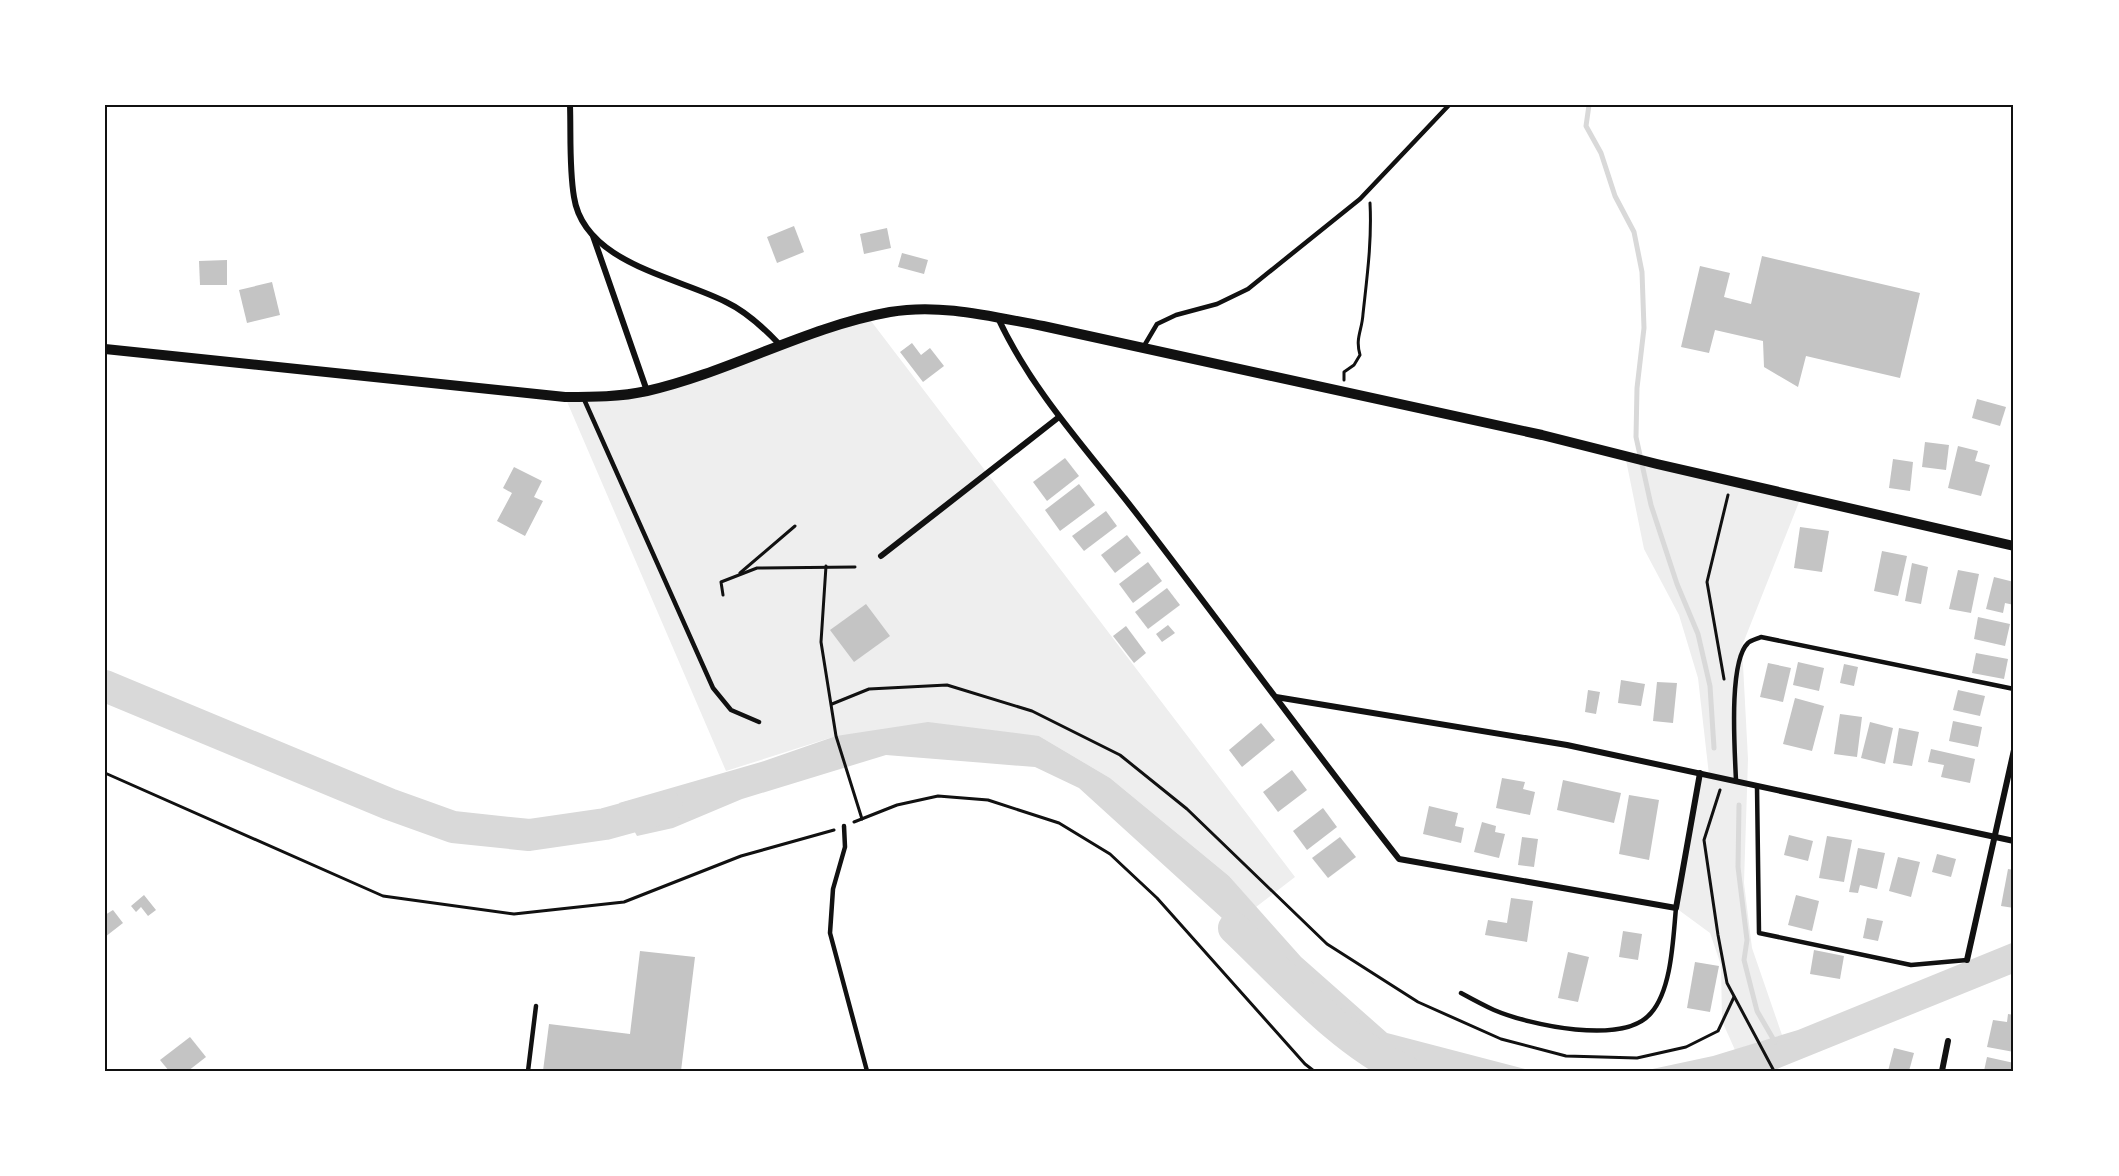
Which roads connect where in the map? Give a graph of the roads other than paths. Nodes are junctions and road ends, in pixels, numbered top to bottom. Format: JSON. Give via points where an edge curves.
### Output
{"nodes":[{"id":1,"x":570,"y":105,"type":"edge"},
{"id":2,"x":1449,"y":105,"type":"edge"},
{"id":3,"x":592,"y":234,"type":"junction"},
{"id":4,"x":998,"y":318,"type":"junction"},
{"id":5,"x":780,"y":345,"type":"junction"},
{"id":6,"x":105,"y":349,"type":"edge"},
{"id":7,"x":1143,"y":349,"type":"junction"},
{"id":8,"x":647,"y":391,"type":"junction"},
{"id":9,"x":583,"y":397,"type":"junction"},
{"id":10,"x":1059,"y":417,"type":"junction"},
{"id":11,"x":2014,"y":546,"type":"edge"},
{"id":12,"x":881,"y":556,"type":"dead end"},
{"id":13,"x":2014,"y":689,"type":"edge"},
{"id":14,"x":1276,"y":697,"type":"junction"},
{"id":15,"x":759,"y":722,"type":"dead end"},
{"id":16,"x":2014,"y":750,"type":"edge"},
{"id":17,"x":1700,"y":773,"type":"junction"},
{"id":18,"x":1736,"y":781,"type":"junction"},
{"id":19,"x":1757,"y":786,"type":"junction"},
{"id":20,"x":844,"y":826,"type":"road end"},
{"id":21,"x":1994,"y":837,"type":"junction"},
{"id":22,"x":2014,"y":841,"type":"edge"},
{"id":23,"x":1676,"y":908,"type":"junction"},
{"id":24,"x":1967,"y":960,"type":"joint"},
{"id":25,"x":1461,"y":993,"type":"dead end"},
{"id":26,"x":536,"y":1006,"type":"dead end"},
{"id":27,"x":1948,"y":1041,"type":"dead end"},
{"id":28,"x":528,"y":1071,"type":"edge"},
{"id":29,"x":867,"y":1071,"type":"edge"},
{"id":30,"x":1942,"y":1071,"type":"edge"}],
"edges":[{"from":1,"to":3,"type":"street","via":[[574,198]]},
{"from":2,"to":7,"type":"lane","via":[[1370,190],[1248,289],[1157,324]]},
{"from":3,"to":5,"type":"street","via":[[634,264],[727,302]]},
{"from":3,"to":8,"type":"street"},
{"from":4,"to":5,"type":"street","via":[[932,309],[891,312]]},
{"from":4,"to":7,"type":"street"},
{"from":4,"to":10,"type":"street","via":[[1015,355]]},
{"from":5,"to":8,"type":"street"},
{"from":6,"to":9,"type":"street"},
{"from":7,"to":11,"type":"street","via":[[1626,455]]},
{"from":8,"to":9,"type":"street"},
{"from":9,"to":15,"type":"lane","via":[[713,688],[731,710]]},
{"from":10,"to":12,"type":"street"},
{"from":10,"to":14,"type":"street"},
{"from":13,"to":18,"type":"lane","via":[[1761,637],[1748,642],[1738,661],[1734,714]]},
{"from":14,"to":17,"type":"street","via":[[1567,745]]},
{"from":14,"to":23,"type":"street","via":[[1399,860]]},
{"from":16,"to":21,"type":"street"},
{"from":17,"to":18,"type":"street"},
{"from":17,"to":23,"type":"street"},
{"from":18,"to":19,"type":"street"},
{"from":19,"to":21,"type":"street"},
{"from":19,"to":24,"type":"lane","via":[[1759,933],[1911,965]]},
{"from":20,"to":29,"type":"lane","via":[[845,847],[833,889],[830,933]]},
{"from":21,"to":22,"type":"street"},
{"from":21,"to":24,"type":"street"},
{"from":23,"to":25,"type":"lane","via":[[1672,955],[1661,995],[1652,1013],[1641,1023],[1595,1031],[1552,1025],[1495,1010]]},
{"from":26,"to":28,"type":"lane"},
{"from":27,"to":30,"type":"street"}]}
